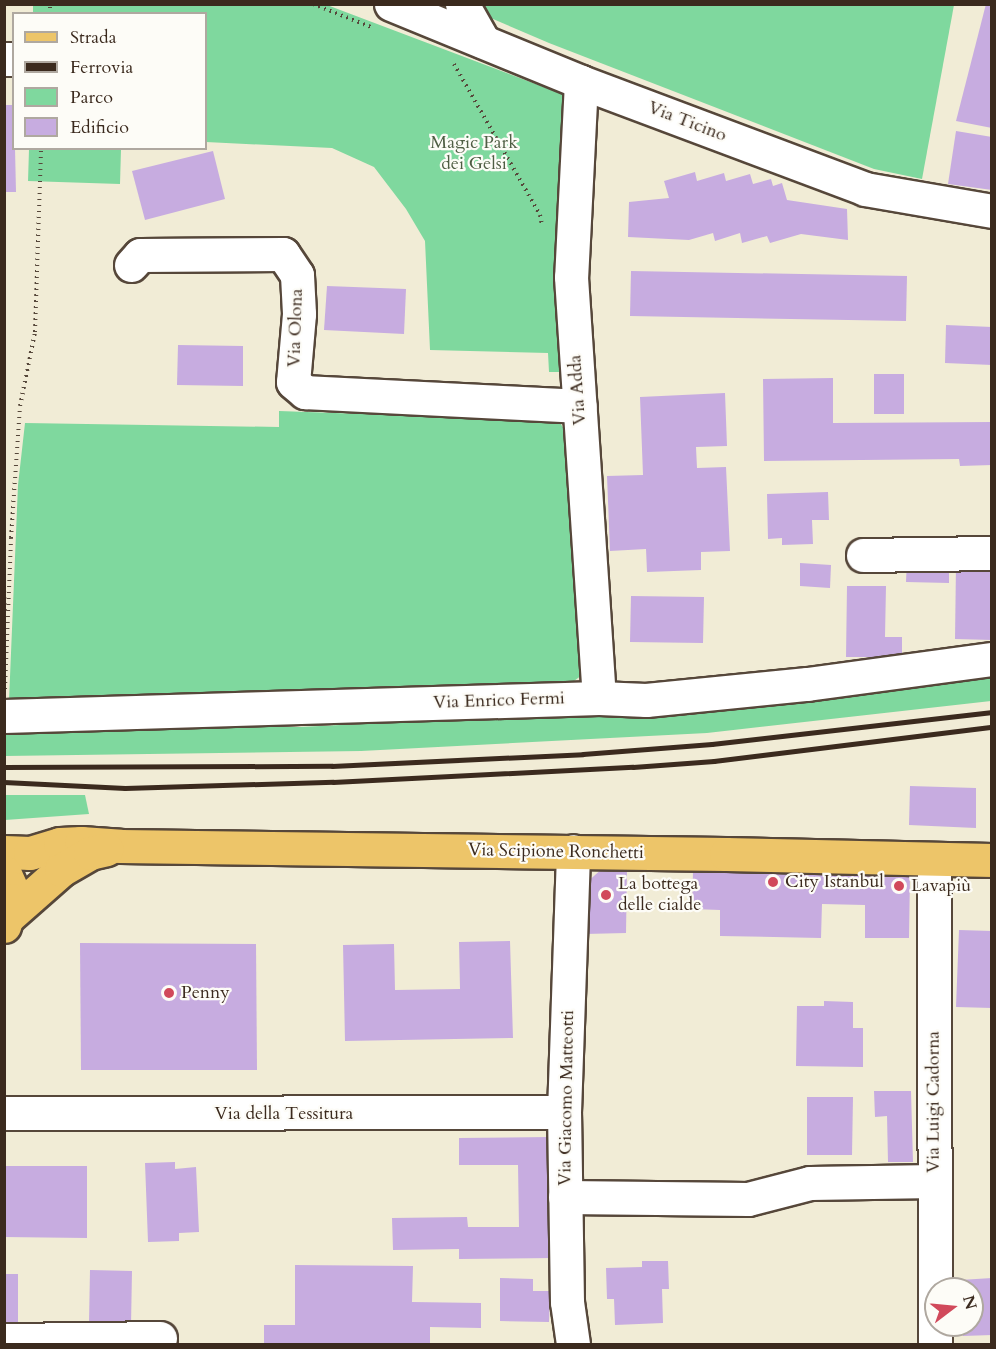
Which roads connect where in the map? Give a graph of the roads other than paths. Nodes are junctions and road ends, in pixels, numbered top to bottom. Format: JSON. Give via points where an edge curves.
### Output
{"nodes":[{"id":1,"x":462,"y":4,"type":"edge"},
{"id":2,"x":382,"y":16,"type":"edge"},
{"id":3,"x":483,"y":41,"type":"junction"},
{"id":4,"x":581,"y":82,"type":"junction"},
{"id":5,"x":992,"y":212,"type":"edge"},
{"id":6,"x":131,"y":266,"type":"dead end"},
{"id":7,"x":580,"y":406,"type":"junction"},
{"id":8,"x":992,"y":553,"type":"edge"},
{"id":9,"x":863,"y":555,"type":"dead end"},
{"id":10,"x":992,"y":659,"type":"edge"},
{"id":11,"x":598,"y":698,"type":"junction"},
{"id":12,"x":4,"y":716,"type":"edge"},
{"id":13,"x":120,"y":846,"type":"junction"},
{"id":14,"x":573,"y":851,"type":"junction"},
{"id":15,"x":4,"y":852,"type":"edge"},
{"id":16,"x":934,"y":859,"type":"junction"},
{"id":17,"x":992,"y":860,"type":"edge"},
{"id":18,"x":4,"y":872,"type":"edge"},
{"id":19,"x":7,"y":921,"type":"edge"},
{"id":20,"x":564,"y":1112,"type":"junction"},
{"id":21,"x":4,"y":1113,"type":"edge"},
{"id":22,"x":934,"y":1181,"type":"junction"},
{"id":23,"x":565,"y":1197,"type":"junction"},
{"id":24,"x":160,"y":1338,"type":"dead end"},
{"id":25,"x":4,"y":1340,"type":"edge"},
{"id":26,"x":573,"y":1344,"type":"edge"},
{"id":27,"x":935,"y":1344,"type":"edge"}],
"edges":[{"from":1,"to":3,"type":"street"},
{"from":2,"to":3,"type":"street","name":"Via Ticino"},
{"from":3,"to":4,"type":"street","name":"Via Ticino"},
{"from":4,"to":5,"type":"street","name":"Via Ticino","via":[[865,189]]},
{"from":4,"to":7,"type":"street","name":"Via Adda","via":[[571,277]]},
{"from":6,"to":7,"type":"street","name":"Via Olona","via":[[141,255],[283,254],[297,275],[299,314],[293,382],[305,392]]},
{"from":7,"to":11,"type":"street","name":"Via Adda"},
{"from":8,"to":9,"type":"street"},
{"from":10,"to":11,"type":"street","name":"Via Enrico Fermi","via":[[722,693],[646,700]]},
{"from":11,"to":12,"type":"street","name":"Via Enrico Fermi"},
{"from":13,"to":14,"type":"main road","name":"Via Scipione Ronchetti"},
{"from":13,"to":15,"type":"main road","name":"Via Scipione Ronchetti","via":[[68,843],[30,853]]},
{"from":13,"to":19,"type":"main road","name":"Via Scipione Ronchetti","via":[[90,853],[71,863],[37,889]]},
{"from":14,"to":16,"type":"main road","name":"Via Scipione Ronchetti"},
{"from":14,"to":20,"type":"street","name":"Via Giacomo Matteotti"},
{"from":16,"to":17,"type":"main road","name":"Via Scipione Ronchetti"},
{"from":16,"to":22,"type":"street","name":"Via Luigi Cadorna"},
{"from":18,"to":19,"type":"main road","via":[[12,892]]},
{"from":20,"to":21,"type":"street","name":"Via della Tessitura"},
{"from":20,"to":23,"type":"street","name":"Via Giacomo Matteotti"},
{"from":22,"to":23,"type":"street","via":[[810,1183],[748,1199]]},
{"from":22,"to":27,"type":"street","name":"Via Luigi Cadorna"},
{"from":23,"to":26,"type":"street","name":"Via Giacomo Matteotti","via":[[567,1302]]},
{"from":24,"to":25,"type":"street"}]}
